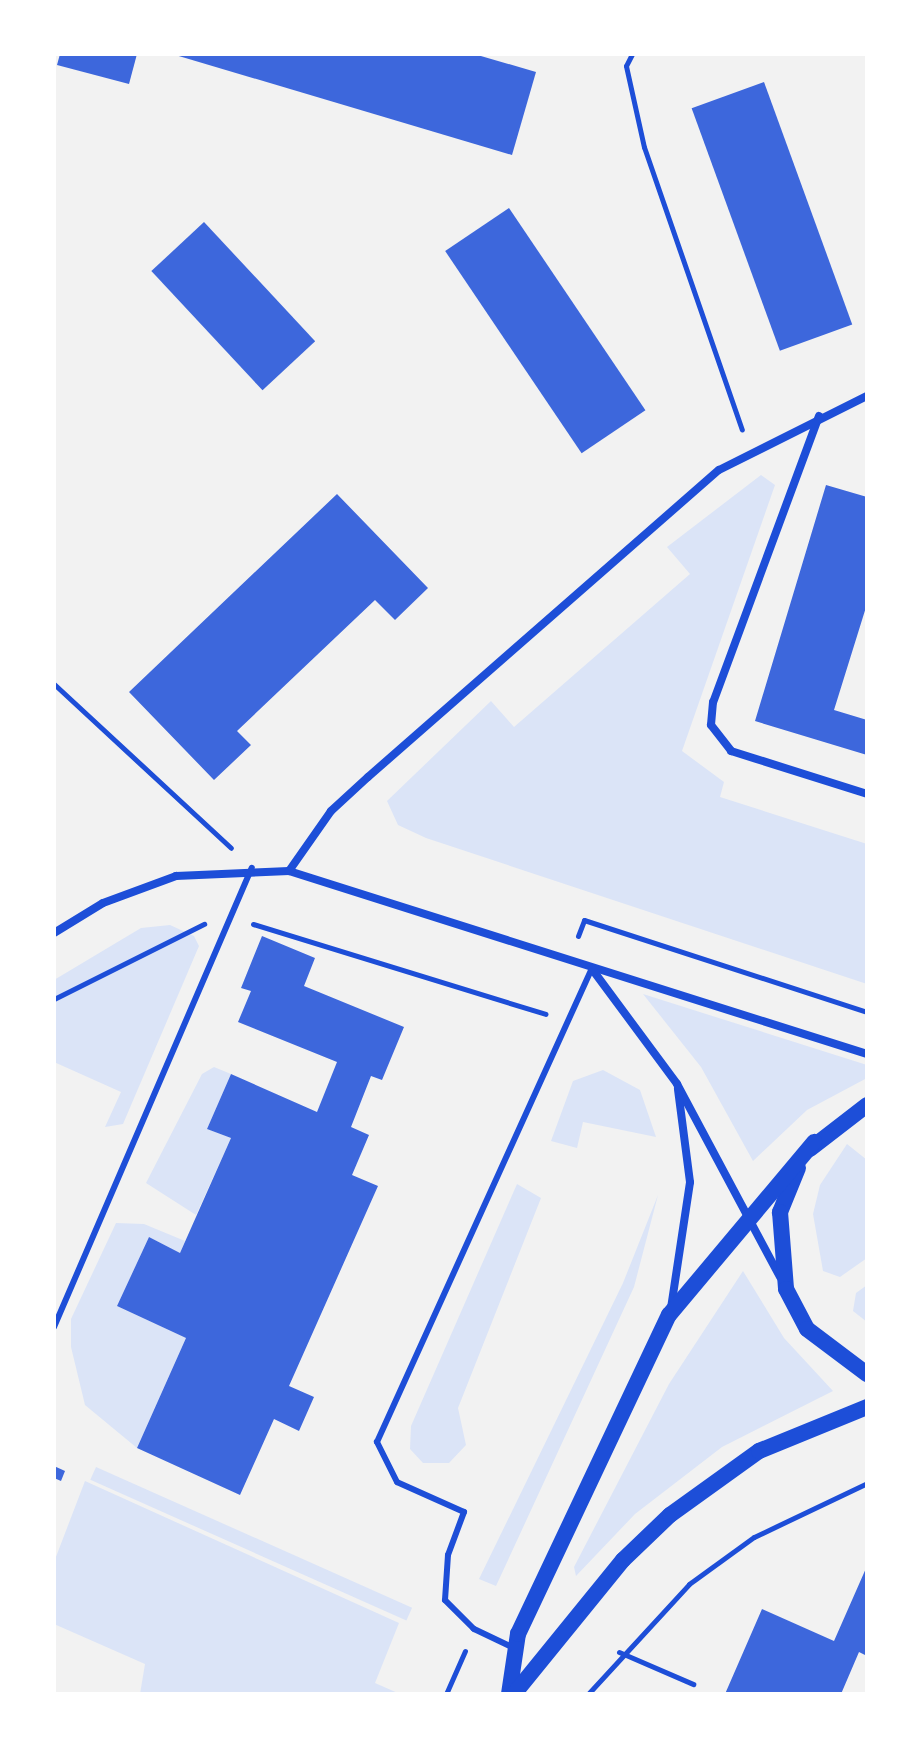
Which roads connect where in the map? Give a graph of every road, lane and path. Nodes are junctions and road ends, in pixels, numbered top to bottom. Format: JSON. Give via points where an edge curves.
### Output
{"nodes":[{"id":1,"x":632,"y":54,"type":"edge"},
{"id":2,"x":867,"y":396,"type":"edge"},
{"id":3,"x":819,"y":415,"type":"junction"},
{"id":4,"x":750,"y":453,"type":"junction"},
{"id":5,"x":54,"y":684,"type":"edge"},
{"id":6,"x":867,"y":794,"type":"edge"},
{"id":7,"x":252,"y":868,"type":"junction"},
{"id":8,"x":289,"y":871,"type":"junction"},
{"id":9,"x":229,"y":919,"type":"junction"},
{"id":10,"x":54,"y":933,"type":"edge"},
{"id":11,"x":592,"y":968,"type":"junction"},
{"id":12,"x":54,"y":999,"type":"edge"},
{"id":13,"x":546,"y":1014,"type":"dead end"},
{"id":14,"x":867,"y":1054,"type":"edge"},
{"id":15,"x":677,"y":1084,"type":"junction"},
{"id":16,"x":867,"y":1105,"type":"edge"},
{"id":17,"x":814,"y":1142,"type":"junction"},
{"id":18,"x":749,"y":1215,"type":"junction"},
{"id":19,"x":786,"y":1289,"type":"junction"},
{"id":20,"x":669,"y":1315,"type":"junction"},
{"id":21,"x":54,"y":1327,"type":"edge"},
{"id":22,"x":867,"y":1374,"type":"edge"},
{"id":23,"x":867,"y":1407,"type":"edge"},
{"id":24,"x":867,"y":1483,"type":"edge"},
{"id":25,"x":474,"y":1629,"type":"junction"},
{"id":26,"x":516,"y":1649,"type":"junction"},
{"id":27,"x":619,"y":1652,"type":"junction"},
{"id":28,"x":693,"y":1684,"type":"dead end"},
{"id":29,"x":446,"y":1694,"type":"edge"},
{"id":30,"x":512,"y":1694,"type":"edge"},
{"id":31,"x":588,"y":1694,"type":"edge"}],
"edges":[{"from":1,"to":4,"type":"path","via":[[626,66],[644,147]]},
{"from":2,"to":3,"type":"street"},
{"from":3,"to":4,"type":"street"},
{"from":3,"to":6,"type":"street","via":[[713,702],[711,725],[731,751]]},
{"from":4,"to":8,"type":"street","via":[[719,470],[368,777],[331,811]]},
{"from":5,"to":7,"type":"path"},
{"from":7,"to":8,"type":"street"},
{"from":7,"to":9,"type":"lane"},
{"from":7,"to":10,"type":"street","via":[[137,888]]},
{"from":8,"to":11,"type":"street"},
{"from":9,"to":12,"type":"path","via":[[185,927]]},
{"from":9,"to":13,"type":"path","via":[[310,937]]},
{"from":9,"to":21,"type":"lane"},
{"from":11,"to":14,"type":"street"},
{"from":11,"to":15,"type":"street"},
{"from":11,"to":25,"type":"lane","via":[[377,1442],[397,1482],[464,1512],[443,1583],[445,1600]]},
{"from":15,"to":18,"type":"street"},
{"from":15,"to":20,"type":"street","via":[[690,1182]]},
{"from":16,"to":17,"type":"main road"},
{"from":17,"to":18,"type":"main road"},
{"from":17,"to":19,"type":"main road","via":[[780,1212]]},
{"from":18,"to":19,"type":"street"},
{"from":18,"to":20,"type":"main road"},
{"from":19,"to":22,"type":"main road","via":[[807,1329]]},
{"from":20,"to":26,"type":"main road"},
{"from":23,"to":30,"type":"main road","via":[[759,1451],[670,1515],[623,1560]]},
{"from":24,"to":27,"type":"path","via":[[754,1537],[689,1584]]},
{"from":25,"to":26,"type":"lane"},
{"from":25,"to":29,"type":"path"},
{"from":26,"to":30,"type":"main road"},
{"from":27,"to":28,"type":"path"},
{"from":27,"to":31,"type":"path"}]}
